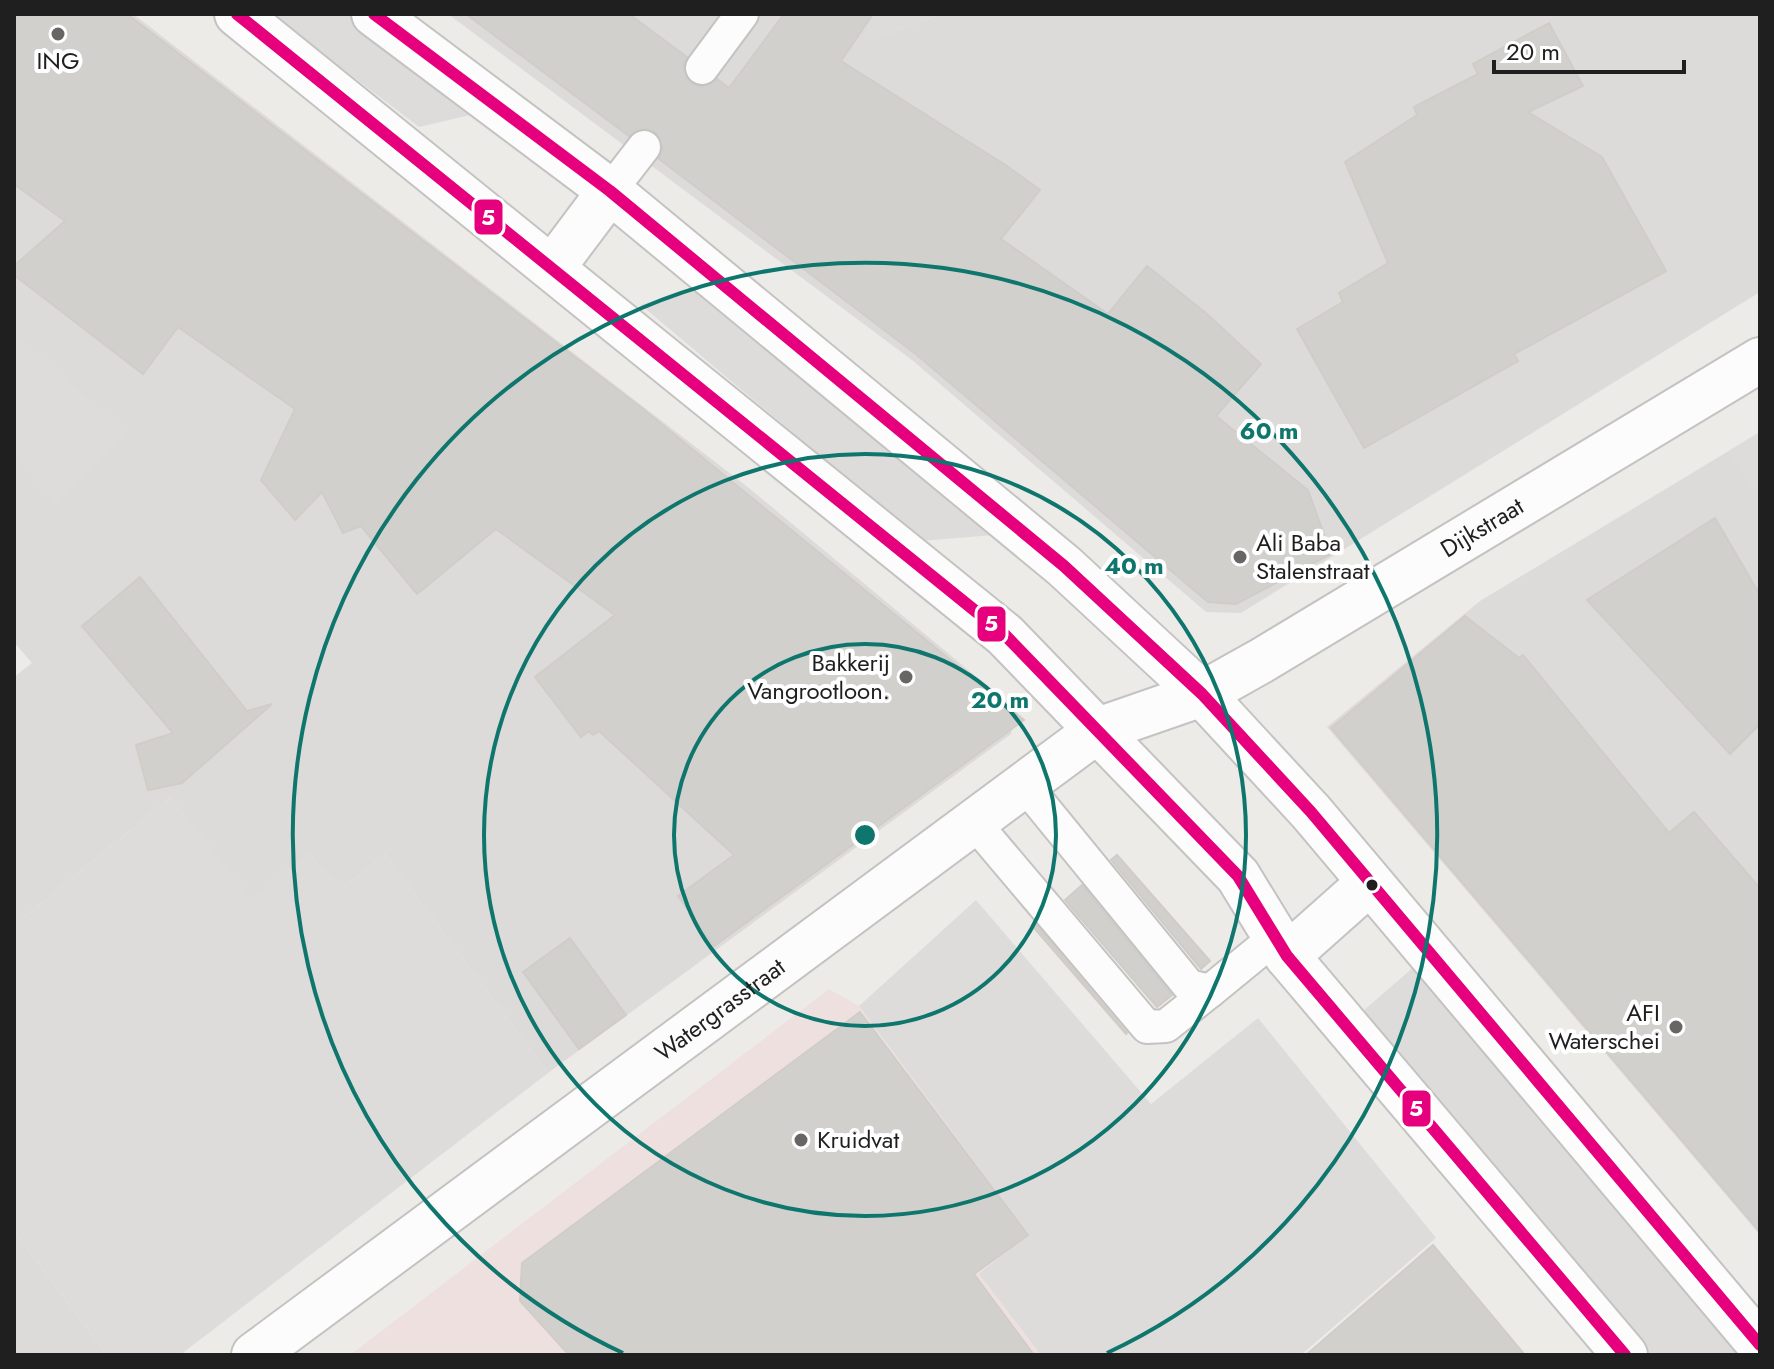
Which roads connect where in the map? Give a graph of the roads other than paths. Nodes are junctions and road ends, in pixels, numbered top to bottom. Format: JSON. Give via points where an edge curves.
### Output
{"nodes":[{"id":1,"x":237,"y":14,"type":"edge"},
{"id":2,"x":374,"y":14,"type":"edge"},
{"id":3,"x":742,"y":14,"type":"edge"},
{"id":4,"x":702,"y":68,"type":"dead end"},
{"id":5,"x":644,"y":147,"type":"dead end"},
{"id":6,"x":610,"y":191,"type":"junction"},
{"id":7,"x":553,"y":267,"type":"junction"},
{"id":8,"x":1760,"y":360,"type":"edge"},
{"id":9,"x":1202,"y":694,"type":"junction"},
{"id":10,"x":1098,"y":730,"type":"junction"},
{"id":11,"x":1023,"y":783,"type":"junction"},
{"id":12,"x":972,"y":820,"type":"junction"},
{"id":13,"x":1368,"y":884,"type":"junction"},
{"id":14,"x":1281,"y":947,"type":"junction"},
{"id":15,"x":1210,"y":991,"type":"junction"},
{"id":16,"x":1760,"y":1345,"type":"edge"},
{"id":17,"x":254,"y":1355,"type":"edge"},
{"id":18,"x":1625,"y":1355,"type":"edge"}],
"edges":[{"from":1,"to":7,"type":"street"},
{"from":2,"to":6,"type":"street"},
{"from":3,"to":4,"type":"lane"},
{"from":5,"to":6,"type":"lane"},
{"from":6,"to":7,"type":"street"},
{"from":6,"to":9,"type":"street","via":[[1064,566]]},
{"from":7,"to":10,"type":"street","via":[[970,604]]},
{"from":8,"to":9,"type":"street","name":"Dijkstraat"},
{"from":9,"to":10,"type":"street","name":"Watergrasstraat"},
{"from":9,"to":13,"type":"street","via":[[1311,812]]},
{"from":10,"to":11,"type":"street","name":"Watergrasstraat"},
{"from":10,"to":14,"type":"street","via":[[1238,876]]},
{"from":11,"to":12,"type":"street","name":"Watergrasstraat"},
{"from":11,"to":15,"type":"lane","via":[[1189,986]]},
{"from":12,"to":15,"type":"lane","via":[[1147,1027],[1166,1026]]},
{"from":12,"to":17,"type":"street","name":"Watergrasstraat"},
{"from":13,"to":14,"type":"street"},
{"from":13,"to":16,"type":"street"},
{"from":14,"to":15,"type":"lane"},
{"from":14,"to":18,"type":"street"}]}
